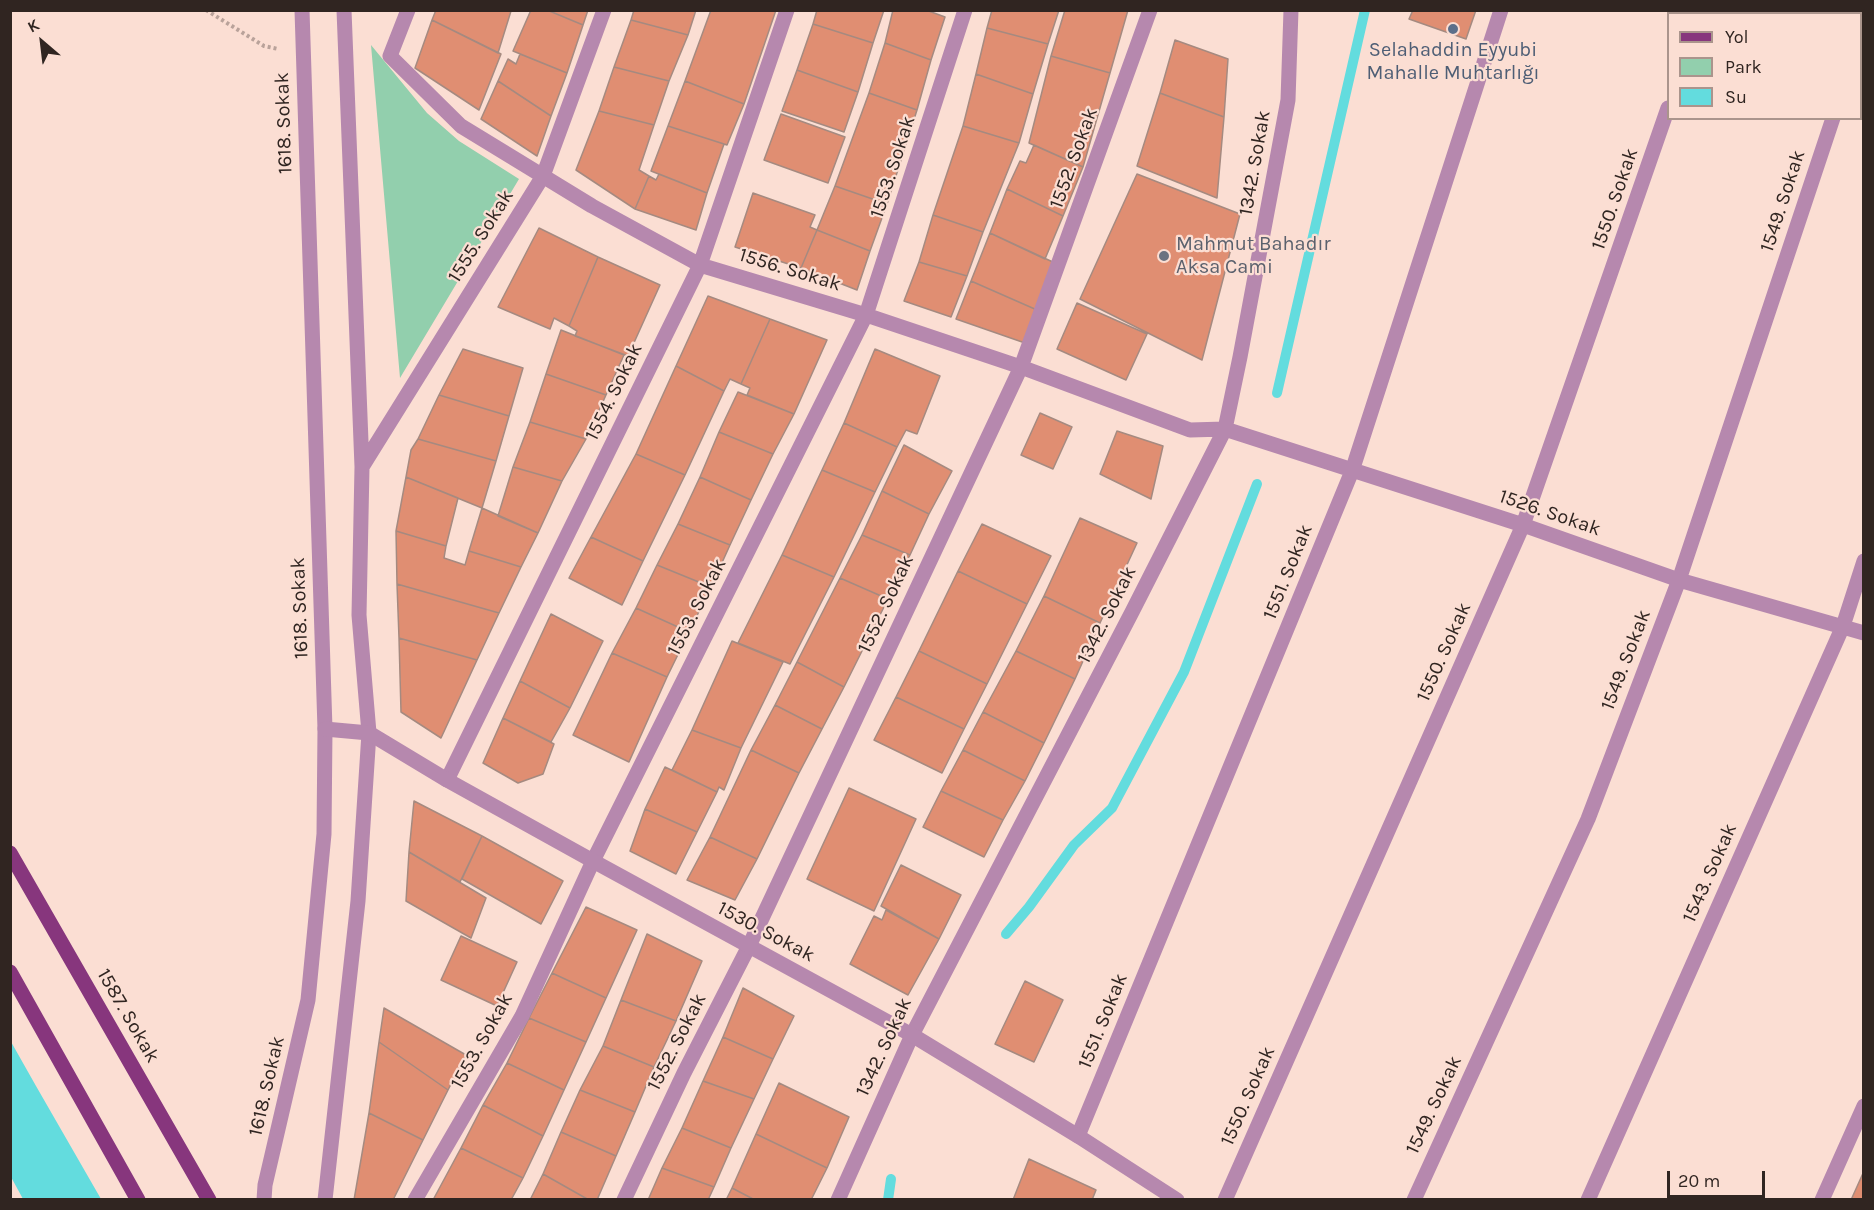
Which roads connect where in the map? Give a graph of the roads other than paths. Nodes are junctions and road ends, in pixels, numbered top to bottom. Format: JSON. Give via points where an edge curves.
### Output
{"nodes":[{"id":1,"x":302,"y":10,"type":"edge"},
{"id":2,"x":344,"y":10,"type":"edge"},
{"id":3,"x":408,"y":10,"type":"edge"},
{"id":4,"x":604,"y":10,"type":"edge"},
{"id":5,"x":787,"y":10,"type":"edge"},
{"id":6,"x":965,"y":10,"type":"edge"},
{"id":7,"x":1150,"y":10,"type":"edge"},
{"id":8,"x":1291,"y":10,"type":"edge"},
{"id":9,"x":1502,"y":10,"type":"edge"},
{"id":10,"x":1667,"y":111,"type":"edge"},
{"id":11,"x":1832,"y":120,"type":"edge"},
{"id":12,"x":543,"y":176,"type":"junction"},
{"id":13,"x":700,"y":265,"type":"junction"},
{"id":14,"x":866,"y":315,"type":"junction"},
{"id":15,"x":1021,"y":367,"type":"junction"},
{"id":16,"x":1225,"y":429,"type":"junction"},
{"id":17,"x":362,"y":467,"type":"junction"},
{"id":18,"x":1352,"y":471,"type":"junction"},
{"id":19,"x":1523,"y":525,"type":"junction"},
{"id":20,"x":1863,"y":561,"type":"edge"},
{"id":21,"x":1679,"y":580,"type":"junction"},
{"id":22,"x":1843,"y":626,"type":"junction"},
{"id":23,"x":1863,"y":633,"type":"edge"},
{"id":24,"x":325,"y":729,"type":"junction"},
{"id":25,"x":369,"y":733,"type":"junction"},
{"id":26,"x":447,"y":780,"type":"junction"},
{"id":27,"x":10,"y":853,"type":"edge"},
{"id":28,"x":593,"y":861,"type":"junction"},
{"id":29,"x":749,"y":946,"type":"junction"},
{"id":30,"x":10,"y":972,"type":"edge"},
{"id":31,"x":912,"y":1035,"type":"junction"},
{"id":32,"x":1863,"y":1106,"type":"edge"},
{"id":33,"x":1078,"y":1136,"type":"junction"},
{"id":34,"x":138,"y":1200,"type":"edge"},
{"id":35,"x":209,"y":1200,"type":"edge"},
{"id":36,"x":264,"y":1200,"type":"edge"},
{"id":37,"x":325,"y":1200,"type":"edge"},
{"id":38,"x":415,"y":1200,"type":"edge"},
{"id":39,"x":624,"y":1200,"type":"edge"},
{"id":40,"x":838,"y":1200,"type":"edge"},
{"id":41,"x":1177,"y":1200,"type":"edge"},
{"id":42,"x":1225,"y":1200,"type":"edge"},
{"id":43,"x":1414,"y":1200,"type":"edge"},
{"id":44,"x":1588,"y":1200,"type":"edge"},
{"id":45,"x":1822,"y":1200,"type":"edge"}],
"edges":[{"from":1,"to":24,"type":"street","name":"1618. Sokak"},
{"from":2,"to":17,"type":"street"},
{"from":3,"to":12,"type":"street","name":"1556. Sokak","via":[[390,56],[460,126]]},
{"from":4,"to":12,"type":"street","name":"1555. Sokak"},
{"from":5,"to":13,"type":"street","name":"1554. Sokak"},
{"from":6,"to":14,"type":"street","name":"1553. Sokak"},
{"from":7,"to":15,"type":"street","name":"1552. Sokak"},
{"from":8,"to":16,"type":"street","name":"1342. Sokak","via":[[1288,100]]},
{"from":9,"to":18,"type":"street","name":"1551. Sokak"},
{"from":10,"to":19,"type":"street","name":"1550. Sokak"},
{"from":11,"to":21,"type":"street","name":"1549. Sokak"},
{"from":12,"to":13,"type":"street","name":"1556. Sokak"},
{"from":12,"to":17,"type":"street","name":"1555. Sokak"},
{"from":13,"to":14,"type":"street","name":"1556. Sokak"},
{"from":13,"to":26,"type":"street","name":"1554. Sokak"},
{"from":14,"to":15,"type":"street","name":"1556. Sokak"},
{"from":14,"to":28,"type":"street","name":"1553. Sokak"},
{"from":15,"to":16,"type":"street","name":"1556. Sokak","via":[[1190,430]]},
{"from":15,"to":29,"type":"street","name":"1552. Sokak"},
{"from":16,"to":18,"type":"street","name":"1526. Sokak"},
{"from":16,"to":31,"type":"street","name":"1342. Sokak"},
{"from":17,"to":25,"type":"street","via":[[359,615]]},
{"from":18,"to":19,"type":"street","name":"1526. Sokak"},
{"from":18,"to":33,"type":"street","name":"1551. Sokak"},
{"from":19,"to":21,"type":"street","name":"1526. Sokak"},
{"from":19,"to":42,"type":"street","name":"1550. Sokak"},
{"from":20,"to":22,"type":"street","name":"1543. Sokak"},
{"from":21,"to":22,"type":"street","name":"1526. Sokak"},
{"from":21,"to":43,"type":"street","name":"1549. Sokak","via":[[1588,819]]},
{"from":22,"to":23,"type":"street","name":"1526. Sokak"},
{"from":22,"to":44,"type":"street","name":"1543. Sokak"},
{"from":24,"to":25,"type":"street","name":"1530. Sokak"},
{"from":24,"to":36,"type":"street","name":"1618. Sokak","via":[[324,834],[308,1000]]},
{"from":25,"to":26,"type":"street","name":"1530. Sokak"},
{"from":25,"to":37,"type":"street","via":[[358,901]]},
{"from":26,"to":28,"type":"street","name":"1530. Sokak"},
{"from":27,"to":35,"type":"main road","name":"1587. Sokak"},
{"from":28,"to":29,"type":"street","name":"1530. Sokak"},
{"from":28,"to":38,"type":"street","name":"1553. Sokak","via":[[522,1016]]},
{"from":29,"to":31,"type":"street","name":"1530. Sokak"},
{"from":29,"to":39,"type":"street","name":"1552. Sokak"},
{"from":30,"to":34,"type":"main road"},
{"from":31,"to":33,"type":"street","name":"1530. Sokak"},
{"from":31,"to":40,"type":"street","name":"1342. Sokak"},
{"from":32,"to":45,"type":"street"},
{"from":33,"to":41,"type":"street","name":"1530. Sokak"}]}
